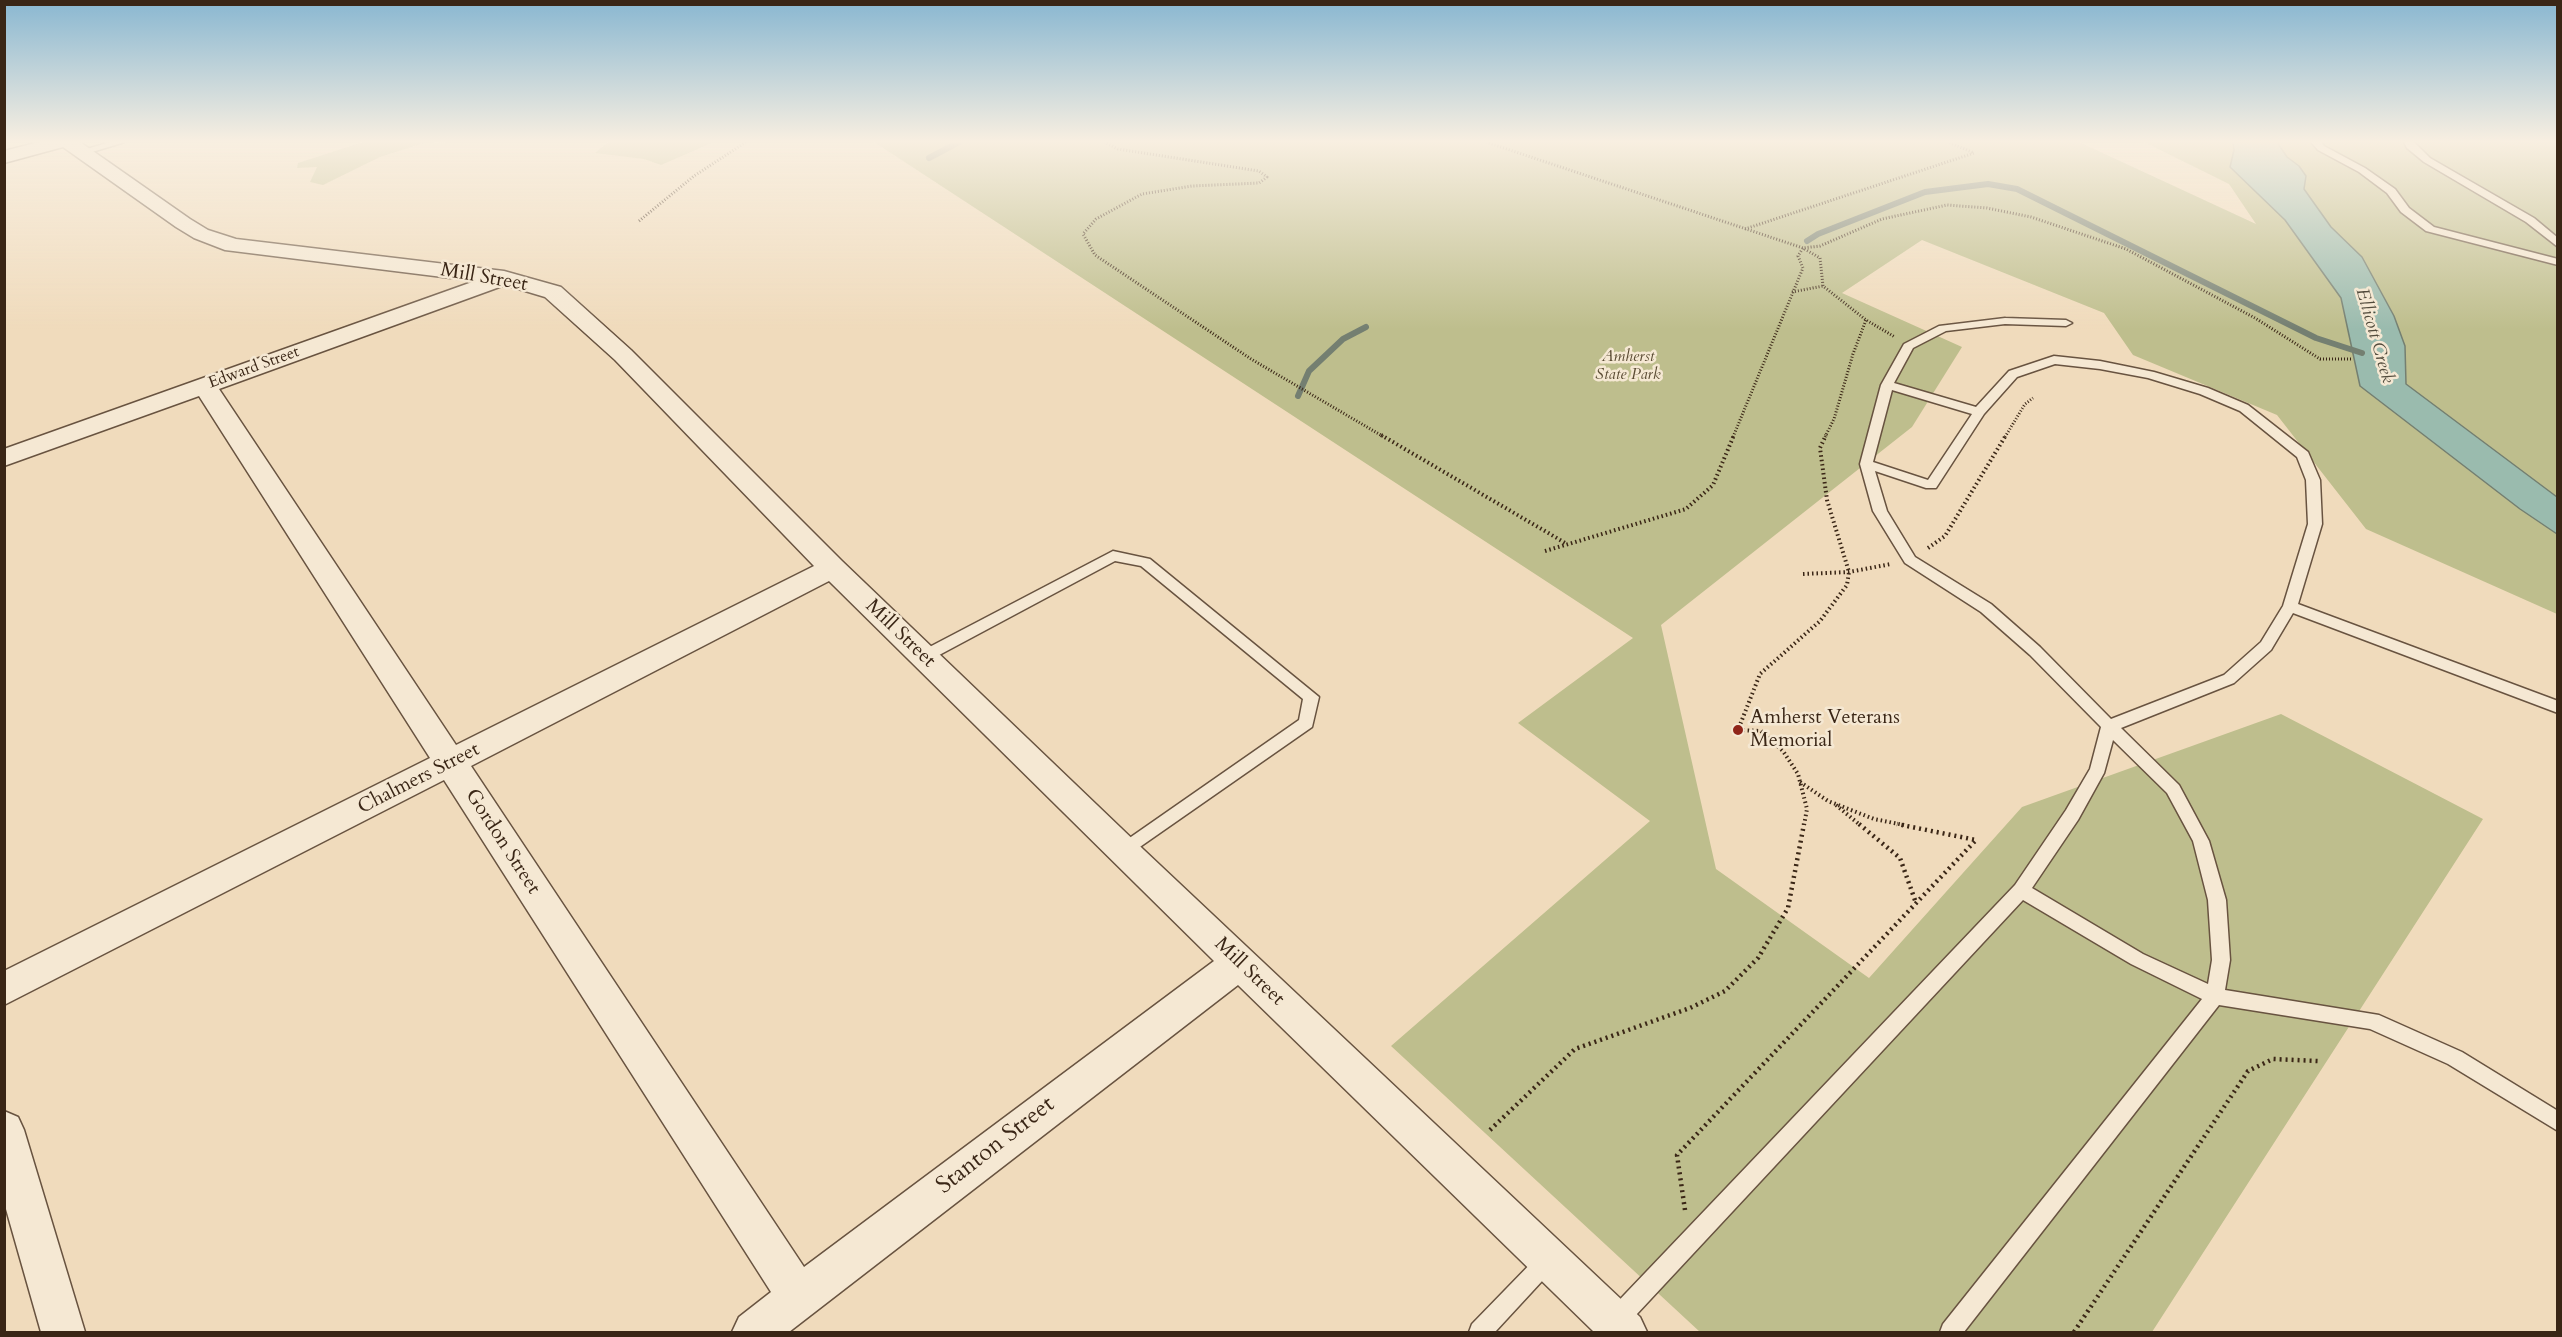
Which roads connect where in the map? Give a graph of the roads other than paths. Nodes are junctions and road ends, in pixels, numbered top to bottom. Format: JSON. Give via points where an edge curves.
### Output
{"nodes":[{"id":1,"x":156,"y":204,"type":"edge"},
{"id":2,"x":2401,"y":204,"type":"edge"},
{"id":3,"x":2503,"y":204,"type":"edge"},
{"id":4,"x":2558,"y":244,"type":"edge"},
{"id":5,"x":2558,"y":262,"type":"edge"},
{"id":6,"x":504,"y":278,"type":"junction"},
{"id":7,"x":2066,"y":323,"type":"dead end"},
{"id":8,"x":1887,"y":385,"type":"junction"},
{"id":9,"x":205,"y":386,"type":"junction"},
{"id":10,"x":1979,"y":412,"type":"junction"},
{"id":11,"x":4,"y":458,"type":"edge"},
{"id":12,"x":1866,"y":464,"type":"junction"},
{"id":13,"x":832,"y":568,"type":"junction"},
{"id":14,"x":2290,"y":606,"type":"junction"},
{"id":15,"x":923,"y":657,"type":"junction"},
{"id":16,"x":2558,"y":707,"type":"edge"},
{"id":17,"x":2109,"y":726,"type":"junction"},
{"id":18,"x":451,"y":763,"type":"junction"},
{"id":19,"x":1124,"y":851,"type":"junction"},
{"id":20,"x":2021,"y":890,"type":"junction"},
{"id":21,"x":1240,"y":963,"type":"junction"},
{"id":22,"x":4,"y":989,"type":"edge"},
{"id":23,"x":2215,"y":996,"type":"junction"},
{"id":24,"x":2558,"y":1122,"type":"edge"},
{"id":25,"x":4,"y":1130,"type":"edge"},
{"id":26,"x":1548,"y":1260,"type":"junction"},
{"id":27,"x":800,"y":1297,"type":"junction"},
{"id":28,"x":1620,"y":1327,"type":"edge"},
{"id":29,"x":63,"y":1332,"type":"edge"},
{"id":30,"x":754,"y":1332,"type":"edge"},
{"id":31,"x":1480,"y":1332,"type":"edge"},
{"id":32,"x":1951,"y":1332,"type":"edge"}],
"edges":[{"from":1,"to":6,"type":"street","name":"Mill Street","via":[[201,234],[233,245]]},
{"from":2,"to":5,"type":"lane","via":[[2430,229]]},
{"from":3,"to":4,"type":"lane","via":[[2530,220]]},
{"from":6,"to":9,"type":"street","name":"Edward Street"},
{"from":6,"to":13,"type":"street","name":"Mill Street","via":[[553,292],[623,355]]},
{"from":7,"to":8,"type":"lane","via":[[2005,321],[1943,328],[1908,346]]},
{"from":8,"to":10,"type":"lane"},
{"from":8,"to":12,"type":"lane"},
{"from":9,"to":11,"type":"street","name":"Edward Street"},
{"from":9,"to":18,"type":"street","name":"Gordon Street"},
{"from":10,"to":12,"type":"lane","via":[[1931,484]]},
{"from":10,"to":14,"type":"lane","via":[[2013,374],[2054,360],[2150,375],[2244,408],[2303,454],[2313,480],[2315,524]]},
{"from":12,"to":17,"type":"lane","via":[[1880,511],[1910,560],[1986,608]]},
{"from":13,"to":15,"type":"street","name":"Mill Street"},
{"from":13,"to":18,"type":"street","name":"Chalmers Street"},
{"from":14,"to":16,"type":"lane"},
{"from":14,"to":17,"type":"lane","via":[[2266,646],[2229,679]]},
{"from":15,"to":19,"type":"street","name":"Mill Street"},
{"from":15,"to":19,"type":"lane","via":[[1113,556],[1144,562],[1311,697],[1306,723]]},
{"from":17,"to":20,"type":"lane","via":[[2098,769]]},
{"from":17,"to":23,"type":"lane","via":[[2173,789],[2201,841],[2217,900],[2221,960]]},
{"from":18,"to":22,"type":"street","name":"Chalmers Street"},
{"from":18,"to":27,"type":"street","name":"Gordon Street"},
{"from":19,"to":21,"type":"street","name":"Mill Street"},
{"from":20,"to":23,"type":"lane","via":[[2137,959]]},
{"from":20,"to":28,"type":"lane"},
{"from":21,"to":26,"type":"street","name":"Mill Street"},
{"from":21,"to":27,"type":"street","name":"Stanton Street"},
{"from":23,"to":24,"type":"lane","via":[[2372,1021],[2455,1058]]},
{"from":23,"to":32,"type":"lane"},
{"from":25,"to":29,"type":"street"},
{"from":26,"to":28,"type":"street","name":"Mill Street"},
{"from":26,"to":31,"type":"lane"},
{"from":27,"to":30,"type":"street","name":"Stanton Street"}]}
